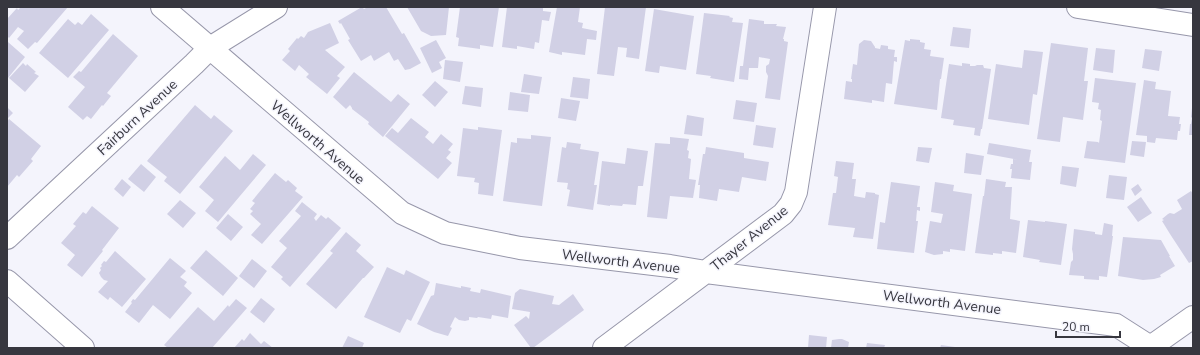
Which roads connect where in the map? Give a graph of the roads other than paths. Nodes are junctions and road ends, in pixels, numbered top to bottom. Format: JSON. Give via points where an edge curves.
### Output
{"nodes":[{"id":1,"x":162,"y":7,"type":"edge"},
{"id":2,"x":276,"y":7,"type":"edge"},
{"id":3,"x":825,"y":7,"type":"edge"},
{"id":4,"x":1078,"y":7,"type":"edge"},
{"id":5,"x":1193,"y":25,"type":"edge"},
{"id":6,"x":210,"y":48,"type":"junction"},
{"id":7,"x":7,"y":238,"type":"edge"},
{"id":8,"x":706,"y":272,"type":"junction"},
{"id":9,"x":7,"y":281,"type":"edge"},
{"id":10,"x":1193,"y":317,"type":"edge"},
{"id":11,"x":83,"y":348,"type":"edge"},
{"id":12,"x":604,"y":348,"type":"edge"},
{"id":13,"x":1150,"y":348,"type":"edge"}],
"edges":[{"from":1,"to":6,"type":"street","name":"Wellworth Avenue"},
{"from":2,"to":6,"type":"street","name":"Fairburn Avenue"},
{"from":3,"to":8,"type":"street","name":"Thayer Avenue","via":[[796,192],[791,204],[784,214]]},
{"from":4,"to":5,"type":"street"},
{"from":6,"to":7,"type":"street","name":"Fairburn Avenue"},
{"from":6,"to":8,"type":"street","name":"Wellworth Avenue","via":[[409,217],[445,233],[520,248]]},
{"from":8,"to":12,"type":"street","name":"Thayer Avenue"},
{"from":8,"to":13,"type":"street","name":"Wellworth Avenue","via":[[1116,325]]},
{"from":9,"to":11,"type":"street"},
{"from":10,"to":13,"type":"street"}]}
